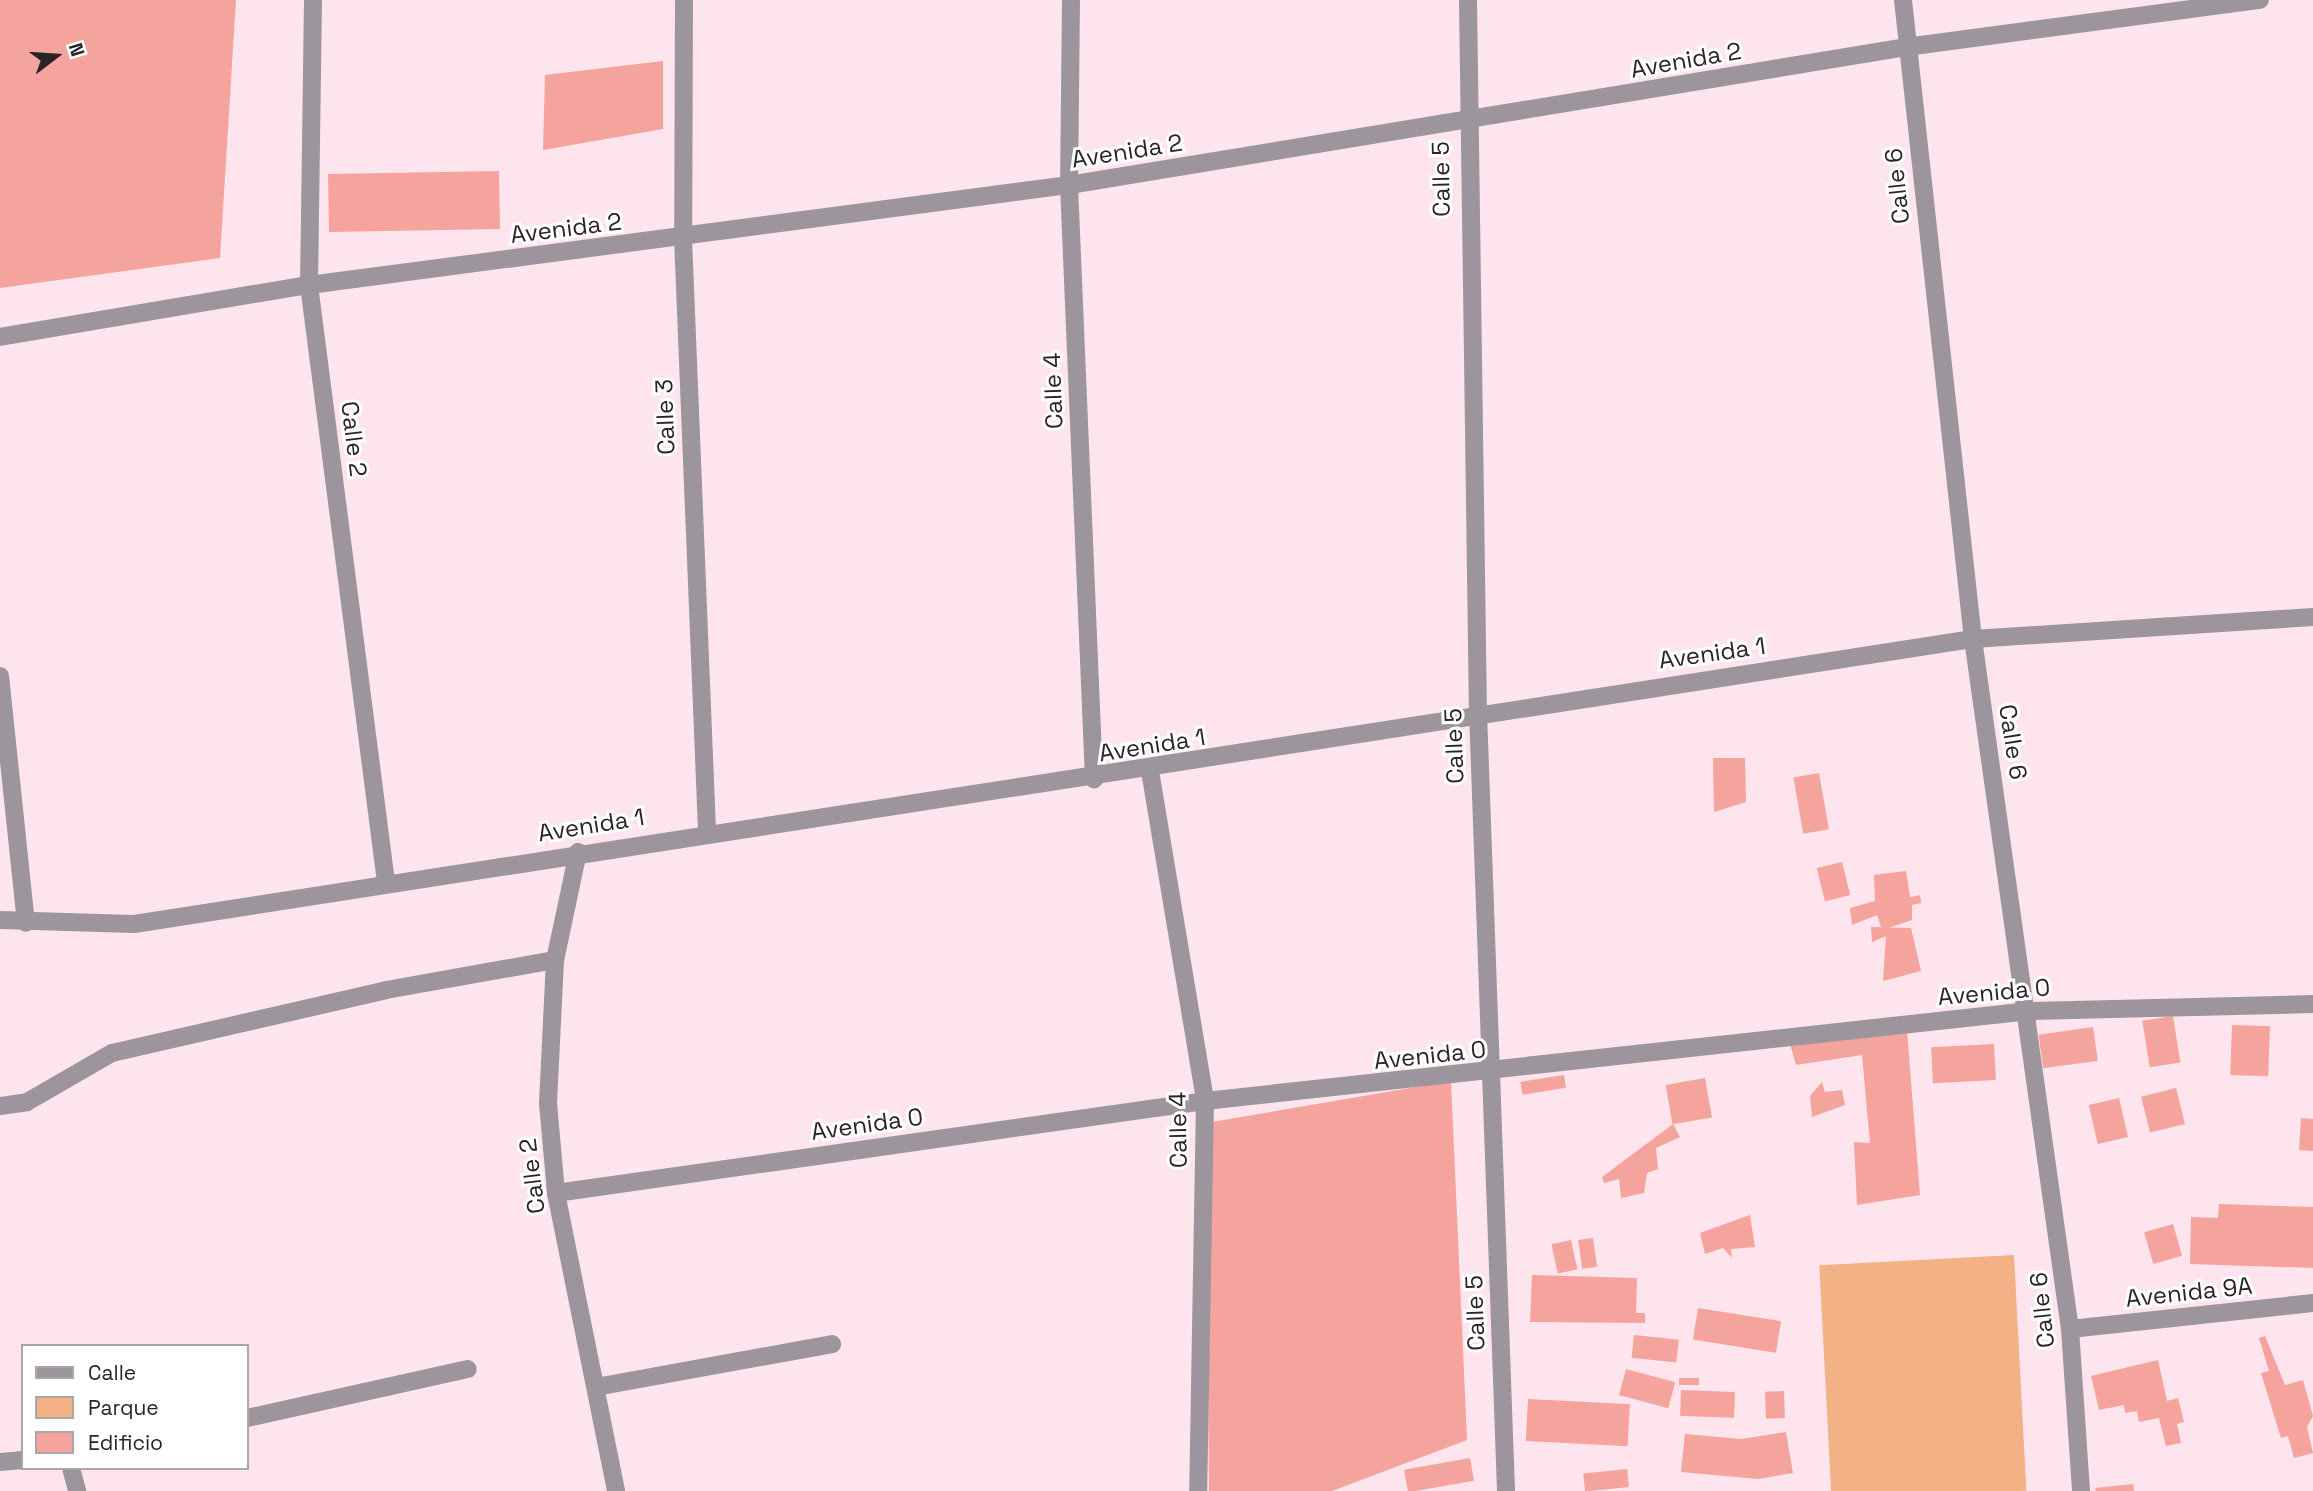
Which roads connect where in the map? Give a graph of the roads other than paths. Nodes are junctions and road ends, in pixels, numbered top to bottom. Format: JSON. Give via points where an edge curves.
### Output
{"nodes":[{"id":1,"x":313,"y":0,"type":"edge"},
{"id":2,"x":684,"y":0,"type":"edge"},
{"id":3,"x":1071,"y":0,"type":"edge"},
{"id":4,"x":1468,"y":0,"type":"edge"},
{"id":5,"x":1903,"y":0,"type":"edge"},
{"id":6,"x":2260,"y":0,"type":"edge"},
{"id":7,"x":1906,"y":47,"type":"junction"},
{"id":8,"x":1465,"y":122,"type":"junction"},
{"id":9,"x":1069,"y":185,"type":"junction"},
{"id":10,"x":683,"y":238,"type":"junction"},
{"id":11,"x":309,"y":285,"type":"junction"},
{"id":12,"x":0,"y":337,"type":"edge"},
{"id":13,"x":2313,"y":617,"type":"edge"},
{"id":14,"x":1973,"y":639,"type":"junction"},
{"id":15,"x":0,"y":676,"type":"edge"},
{"id":16,"x":1478,"y":712,"type":"junction"},
{"id":17,"x":1150,"y":771,"type":"junction"},
{"id":18,"x":1094,"y":779,"type":"junction"},
{"id":19,"x":707,"y":831,"type":"junction"},
{"id":20,"x":578,"y":852,"type":"junction"},
{"id":21,"x":386,"y":882,"type":"junction"},
{"id":22,"x":0,"y":919,"type":"edge"},
{"id":23,"x":26,"y":923,"type":"junction"},
{"id":24,"x":555,"y":960,"type":"junction"},
{"id":25,"x":2313,"y":1004,"type":"edge"},
{"id":26,"x":2030,"y":1011,"type":"junction"},
{"id":27,"x":1490,"y":1074,"type":"junction"},
{"id":28,"x":1205,"y":1101,"type":"junction"},
{"id":29,"x":0,"y":1106,"type":"edge"},
{"id":30,"x":556,"y":1193,"type":"junction"},
{"id":31,"x":2313,"y":1303,"type":"edge"},
{"id":32,"x":2070,"y":1329,"type":"junction"},
{"id":33,"x":832,"y":1344,"type":"dead end"},
{"id":34,"x":468,"y":1369,"type":"dead end"},
{"id":35,"x":596,"y":1387,"type":"junction"},
{"id":36,"x":248,"y":1418,"type":"edge"},
{"id":37,"x":21,"y":1460,"type":"edge"},
{"id":38,"x":0,"y":1462,"type":"edge"},
{"id":39,"x":72,"y":1470,"type":"edge"},
{"id":40,"x":77,"y":1491,"type":"edge"},
{"id":41,"x":615,"y":1491,"type":"edge"},
{"id":42,"x":1198,"y":1491,"type":"edge"},
{"id":43,"x":1506,"y":1491,"type":"edge"},
{"id":44,"x":2081,"y":1491,"type":"edge"}],
"edges":[{"from":1,"to":11,"type":"street","name":"Calle 2"},
{"from":2,"to":10,"type":"street","name":"Calle 3"},
{"from":3,"to":9,"type":"street","name":"Calle 4"},
{"from":4,"to":8,"type":"street","name":"Calle 5"},
{"from":5,"to":7,"type":"street","name":"Calle 6"},
{"from":6,"to":7,"type":"street","name":"Avenida 2"},
{"from":7,"to":8,"type":"street","name":"Avenida 2"},
{"from":7,"to":14,"type":"street","name":"Calle 6"},
{"from":8,"to":9,"type":"street","name":"Avenida 2"},
{"from":8,"to":16,"type":"street","name":"Calle 5"},
{"from":9,"to":10,"type":"street","name":"Avenida 2"},
{"from":9,"to":18,"type":"street","name":"Calle 4"},
{"from":10,"to":11,"type":"street","name":"Avenida 2"},
{"from":10,"to":19,"type":"street","name":"Calle 3"},
{"from":11,"to":12,"type":"street","name":"Avenida 2"},
{"from":11,"to":21,"type":"street","name":"Calle 2"},
{"from":13,"to":14,"type":"street","name":"Avenida 1"},
{"from":14,"to":16,"type":"street","name":"Avenida 1"},
{"from":14,"to":26,"type":"street","name":"Calle 6"},
{"from":15,"to":23,"type":"street"},
{"from":16,"to":17,"type":"street","name":"Avenida 1"},
{"from":16,"to":27,"type":"street","name":"Calle 5"},
{"from":17,"to":18,"type":"street","name":"Avenida 1"},
{"from":17,"to":28,"type":"street","name":"Calle 4"},
{"from":18,"to":19,"type":"street","name":"Avenida 1"},
{"from":19,"to":20,"type":"street","name":"Avenida 1"},
{"from":20,"to":21,"type":"street","name":"Avenida 1"},
{"from":20,"to":24,"type":"street","name":"Calle 2"},
{"from":21,"to":23,"type":"street","name":"Avenida 1","via":[[134,925]]},
{"from":22,"to":23,"type":"street","name":"Avenida 1"},
{"from":24,"to":29,"type":"street","via":[[386,990],[112,1052],[27,1101]]},
{"from":24,"to":30,"type":"street","name":"Calle 2","via":[[548,1103]]},
{"from":25,"to":26,"type":"street","name":"Avenida 0"},
{"from":26,"to":27,"type":"street","name":"Avenida 0"},
{"from":26,"to":32,"type":"street","name":"Calle 6"},
{"from":27,"to":28,"type":"street","name":"Avenida 0"},
{"from":27,"to":43,"type":"street","name":"Calle 5"},
{"from":28,"to":30,"type":"street","name":"Avenida 0"},
{"from":28,"to":42,"type":"street","name":"Calle 4"},
{"from":30,"to":35,"type":"street","name":"Calle 2"},
{"from":31,"to":32,"type":"street","name":"Avenida 9A"},
{"from":32,"to":44,"type":"street","name":"Calle 6"},
{"from":33,"to":35,"type":"street"},
{"from":34,"to":36,"type":"street"},
{"from":35,"to":41,"type":"street","name":"Calle 2"},
{"from":37,"to":38,"type":"street"},
{"from":39,"to":40,"type":"street"}]}
